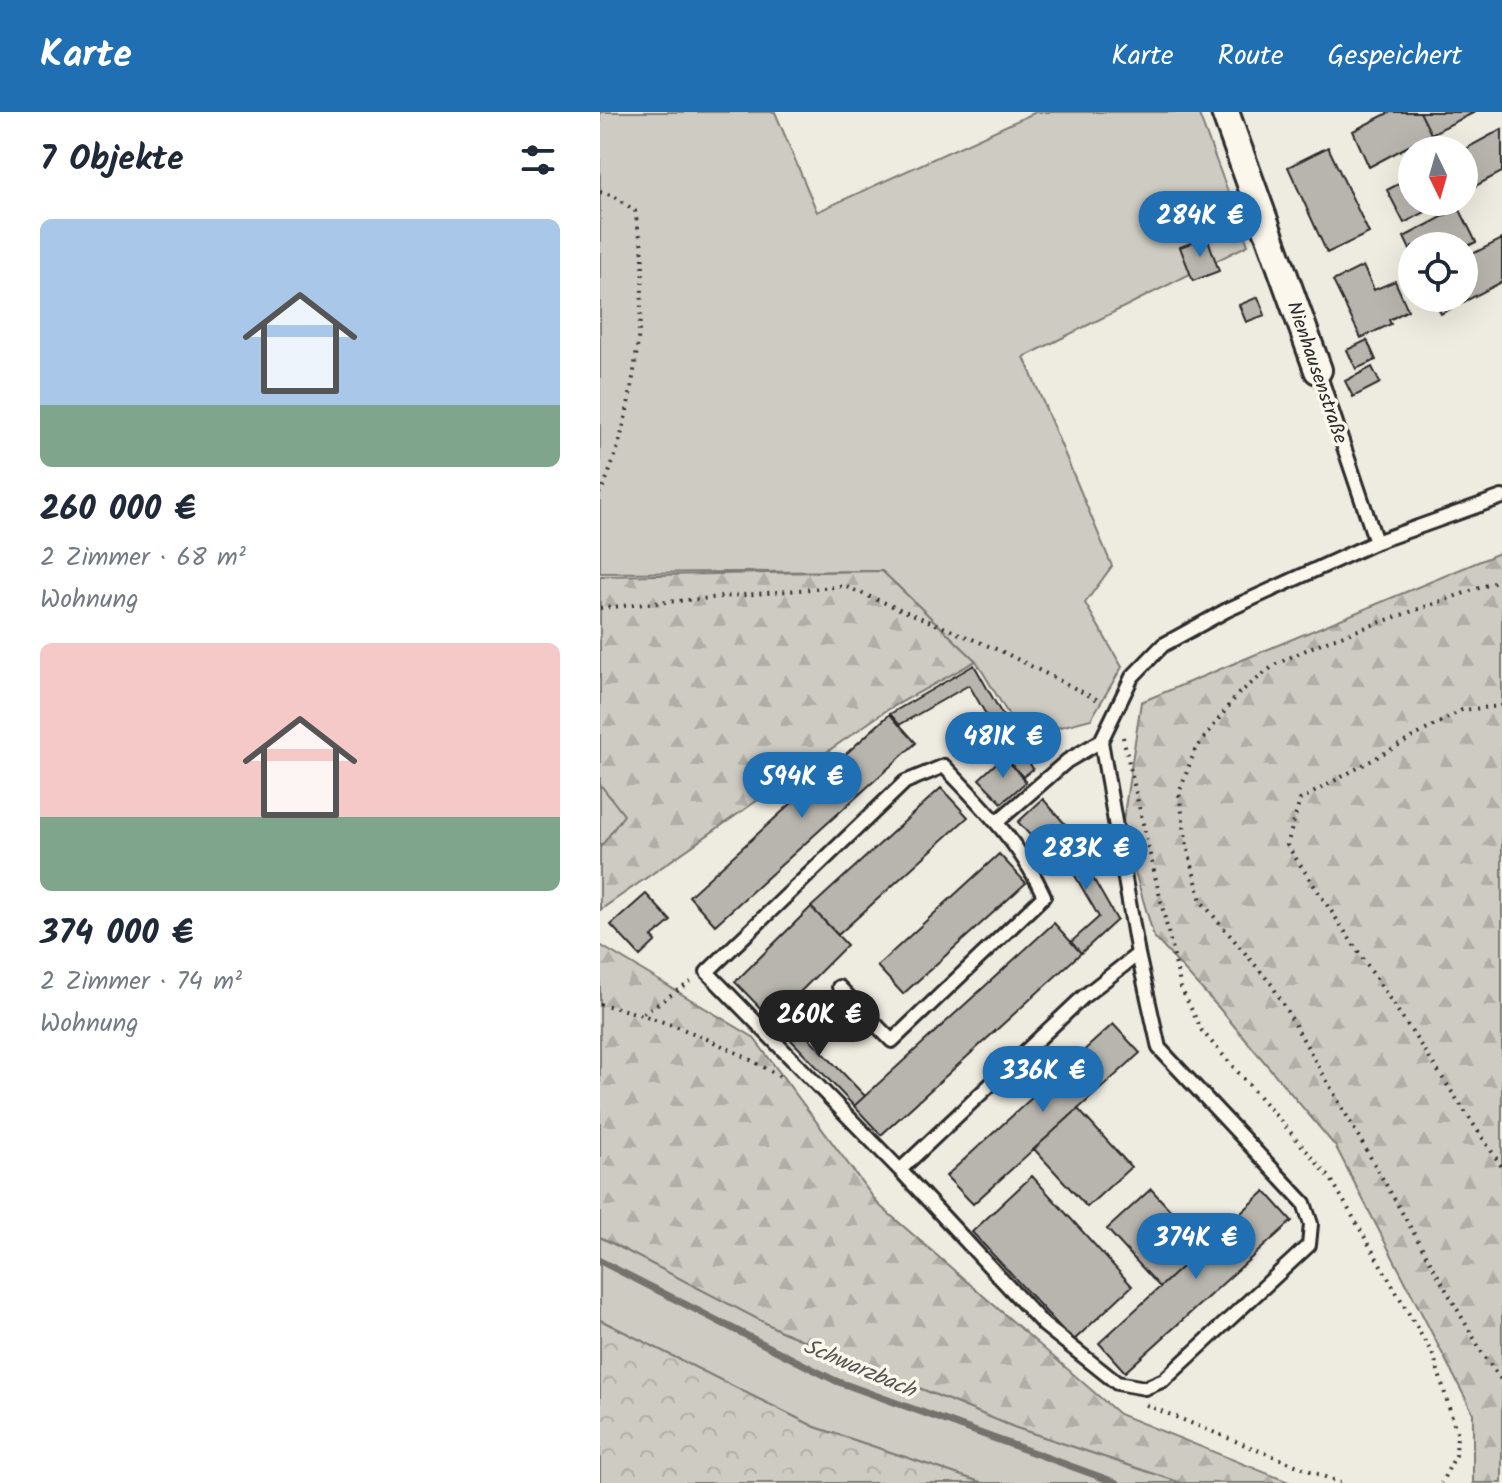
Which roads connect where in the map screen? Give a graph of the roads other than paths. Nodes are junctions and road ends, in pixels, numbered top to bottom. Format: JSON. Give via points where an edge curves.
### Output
{"nodes":[{"id":1,"x":1225,"y":112,"type":"edge"},
{"id":2,"x":1318,"y":370,"type":"joint"},
{"id":3,"x":1502,"y":497,"type":"edge"},
{"id":4,"x":1376,"y":542,"type":"junction"},
{"id":5,"x":1101,"y":741,"type":"junction"},
{"id":6,"x":997,"y":822,"type":"junction"},
{"id":7,"x":1138,"y":954,"type":"junction"},
{"id":8,"x":839,"y":987,"type":"dead end"},
{"id":9,"x":900,"y":1170,"type":"junction"}],
"edges":[{"from":1,"to":2,"type":"street","name":"Nienhausenstraße"},
{"from":2,"to":4,"type":"lane","name":"Nienhausenstraße"},
{"from":3,"to":4,"type":"lane"},
{"from":4,"to":5,"type":"lane","via":[[1163,645],[1132,677]]},
{"from":5,"to":6,"type":"lane","via":[[1067,761]]},
{"from":5,"to":7,"type":"lane"},
{"from":6,"to":8,"type":"lane","via":[[1030,864],[1044,896],[892,1041]]},
{"from":6,"to":9,"type":"lane","via":[[944,766],[905,782],[707,972]]},
{"from":7,"to":9,"type":"lane","via":[[1083,997]]},
{"from":7,"to":9,"type":"lane","via":[[1159,1048],[1304,1203],[1311,1224],[1309,1245],[1164,1380],[1145,1388],[1117,1383],[1044,1325]]}]}
